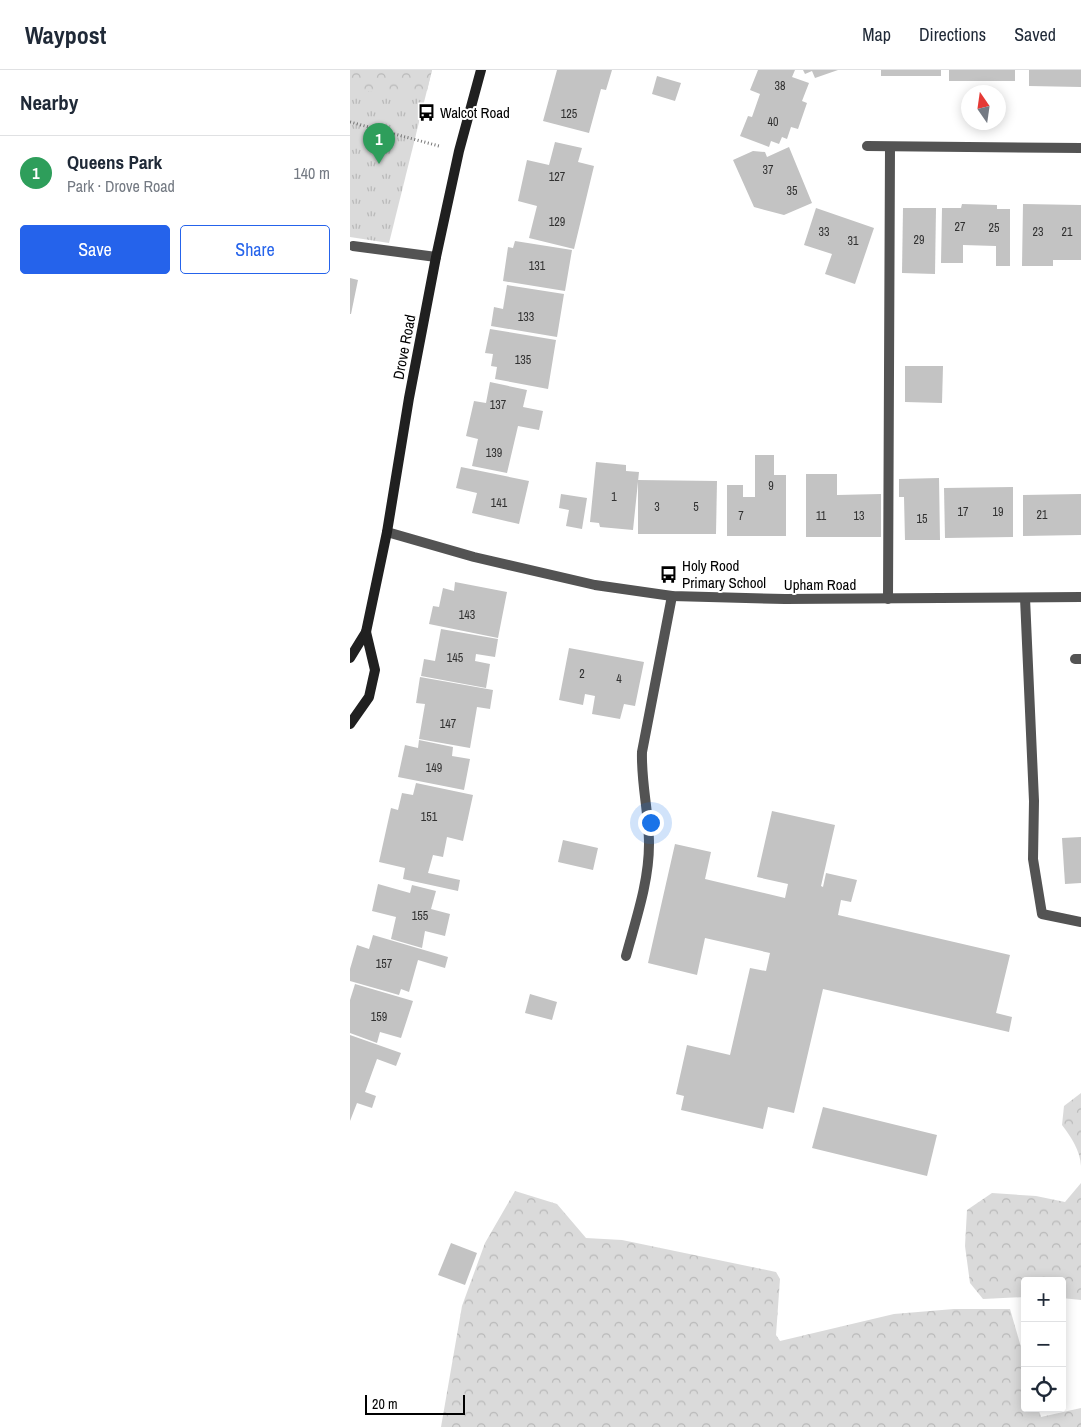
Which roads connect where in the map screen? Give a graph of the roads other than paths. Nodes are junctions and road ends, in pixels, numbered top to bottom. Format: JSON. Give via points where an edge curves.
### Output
{"nodes":[{"id":1,"x":481,"y":70,"type":"edge"},
{"id":2,"x":867,"y":146,"type":"dead end"},
{"id":3,"x":890,"y":147,"type":"junction"},
{"id":4,"x":1081,"y":148,"type":"edge"},
{"id":5,"x":353,"y":246,"type":"dead end"},
{"id":6,"x":436,"y":258,"type":"junction"},
{"id":7,"x":387,"y":532,"type":"junction"},
{"id":8,"x":672,"y":596,"type":"junction"},
{"id":9,"x":1081,"y":596,"type":"edge"},
{"id":10,"x":1024,"y":598,"type":"junction"},
{"id":11,"x":888,"y":599,"type":"junction"},
{"id":12,"x":366,"y":632,"type":"junction"},
{"id":13,"x":350,"y":658,"type":"edge"},
{"id":14,"x":350,"y":724,"type":"edge"},
{"id":15,"x":1081,"y":922,"type":"edge"},
{"id":16,"x":626,"y":956,"type":"dead end"}],
"edges":[{"from":1,"to":6,"type":"main road","name":"Drove Road","via":[[459,151]]},
{"from":2,"to":3,"type":"street"},
{"from":3,"to":4,"type":"street"},
{"from":3,"to":11,"type":"street"},
{"from":5,"to":6,"type":"street"},
{"from":6,"to":7,"type":"main road","name":"Drove Road"},
{"from":7,"to":8,"type":"street","name":"Upham Road","via":[[474,557],[595,585]]},
{"from":7,"to":12,"type":"main road","name":"Drove Road"},
{"from":8,"to":11,"type":"street","name":"Upham Road"},
{"from":8,"to":16,"type":"street","via":[[642,752],[641,772],[649,844],[646,878]]},
{"from":9,"to":10,"type":"street","name":"Upham Road"},
{"from":10,"to":11,"type":"street","name":"Upham Road"},
{"from":10,"to":15,"type":"street","via":[[1034,801],[1033,859],[1042,914]]},
{"from":12,"to":13,"type":"main road","name":"Drove Road"},
{"from":12,"to":14,"type":"main road","name":"Drove Road","via":[[375,670],[369,697]]}]}
